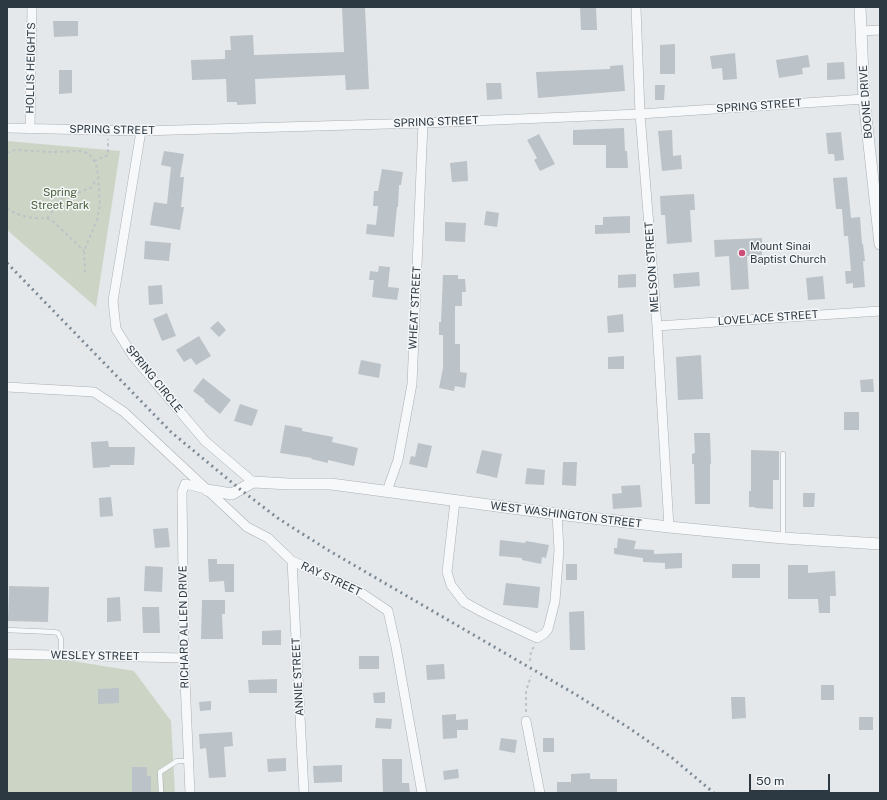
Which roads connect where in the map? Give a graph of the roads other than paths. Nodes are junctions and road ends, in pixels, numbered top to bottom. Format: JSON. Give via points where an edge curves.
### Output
{"nodes":[{"id":1,"x":32,"y":7,"type":"edge"},
{"id":2,"x":636,"y":7,"type":"edge"},
{"id":3,"x":860,"y":7,"type":"edge"},
{"id":4,"x":880,"y":30,"type":"edge"},
{"id":5,"x":862,"y":31,"type":"junction"},
{"id":6,"x":864,"y":99,"type":"junction"},
{"id":7,"x":640,"y":114,"type":"junction"},
{"id":8,"x":423,"y":123,"type":"junction"},
{"id":9,"x":7,"y":128,"type":"edge"},
{"id":10,"x":30,"y":129,"type":"junction"},
{"id":11,"x":141,"y":131,"type":"junction"},
{"id":12,"x":880,"y":244,"type":"edge"},
{"id":13,"x":880,"y":311,"type":"edge"},
{"id":14,"x":657,"y":326,"type":"junction"},
{"id":15,"x":7,"y":387,"type":"edge"},
{"id":16,"x":784,"y":454,"type":"dead end"},
{"id":17,"x":253,"y":482,"type":"junction"},
{"id":18,"x":207,"y":490,"type":"junction"},
{"id":19,"x":387,"y":491,"type":"junction"},
{"id":20,"x":455,"y":501,"type":"junction"},
{"id":21,"x":557,"y":514,"type":"junction"},
{"id":22,"x":668,"y":527,"type":"junction"},
{"id":23,"x":783,"y":538,"type":"junction"},
{"id":24,"x":880,"y":544,"type":"edge"},
{"id":25,"x":292,"y":561,"type":"junction"},
{"id":26,"x":7,"y":630,"type":"edge"},
{"id":27,"x":7,"y":654,"type":"edge"},
{"id":28,"x":60,"y":656,"type":"junction"},
{"id":29,"x":184,"y":658,"type":"junction"},
{"id":30,"x":526,"y":721,"type":"road end"},
{"id":31,"x":189,"y":761,"type":"junction"},
{"id":32,"x":161,"y":793,"type":"edge"},
{"id":33,"x":190,"y":793,"type":"edge"},
{"id":34,"x":304,"y":793,"type":"edge"},
{"id":35,"x":422,"y":793,"type":"edge"},
{"id":36,"x":540,"y":793,"type":"edge"}],
"edges":[{"from":1,"to":10,"type":"street","name":"HOLLIS HEIGHTS"},
{"from":2,"to":7,"type":"street","name":"MELSON STREET"},
{"from":3,"to":5,"type":"street","name":"BOONE DRIVE"},
{"from":4,"to":5,"type":"street"},
{"from":5,"to":6,"type":"street","name":"BOONE DRIVE"},
{"from":6,"to":7,"type":"street","name":"SPRING STREET"},
{"from":6,"to":12,"type":"street","name":"BOONE DRIVE"},
{"from":7,"to":8,"type":"street","name":"SPRING STREET"},
{"from":7,"to":14,"type":"street","name":"MELSON STREET"},
{"from":8,"to":11,"type":"street","name":"SPRING STREET"},
{"from":8,"to":19,"type":"street","name":"WHEAT STREET","via":[[412,384],[398,460]]},
{"from":9,"to":10,"type":"street","name":"SPRING STREET"},
{"from":10,"to":11,"type":"street","name":"SPRING STREET"},
{"from":11,"to":17,"type":"street","name":"SPRING CIRCLE","via":[[113,301],[116,329],[133,356],[205,441]]},
{"from":13,"to":14,"type":"street","name":"LOVELACE STREET"},
{"from":14,"to":22,"type":"street","name":"MELSON STREET"},
{"from":15,"to":18,"type":"street","via":[[94,392],[124,412]]},
{"from":16,"to":23,"type":"lane"},
{"from":17,"to":18,"type":"street","via":[[232,494]]},
{"from":17,"to":19,"type":"street","name":"WEST WASHINGTON STREET","via":[[332,484]]},
{"from":18,"to":25,"type":"street","name":"RAY STREET","via":[[247,527],[268,538]]},
{"from":18,"to":29,"type":"street","name":"RICHARD ALLEN DRIVE","via":[[185,484],[182,492]]},
{"from":19,"to":20,"type":"street","name":"WEST WASHINGTON STREET"},
{"from":20,"to":21,"type":"street","name":"WEST WASHINGTON STREET"},
{"from":20,"to":21,"type":"street","via":[[447,572],[451,585],[464,602],[536,638],[548,629],[555,600],[559,550]]},
{"from":21,"to":22,"type":"street","name":"WEST WASHINGTON STREET"},
{"from":22,"to":23,"type":"street","name":"WEST WASHINGTON STREET"},
{"from":23,"to":24,"type":"street","name":"WEST WASHINGTON STREET"},
{"from":25,"to":34,"type":"street","name":"ANNIE STREET"},
{"from":25,"to":35,"type":"street","name":"RAY STREET","via":[[354,588],[388,611]]},
{"from":26,"to":28,"type":"lane","via":[[58,633],[61,639]]},
{"from":27,"to":28,"type":"street","name":"WESLEY STREET"},
{"from":28,"to":29,"type":"street","name":"WESLEY STREET"},
{"from":29,"to":31,"type":"street","name":"RICHARD ALLEN DRIVE"},
{"from":30,"to":36,"type":"street"},
{"from":31,"to":32,"type":"lane","via":[[177,761],[160,772]]},
{"from":31,"to":33,"type":"street","name":"RICHARD ALLEN DRIVE"}]}
